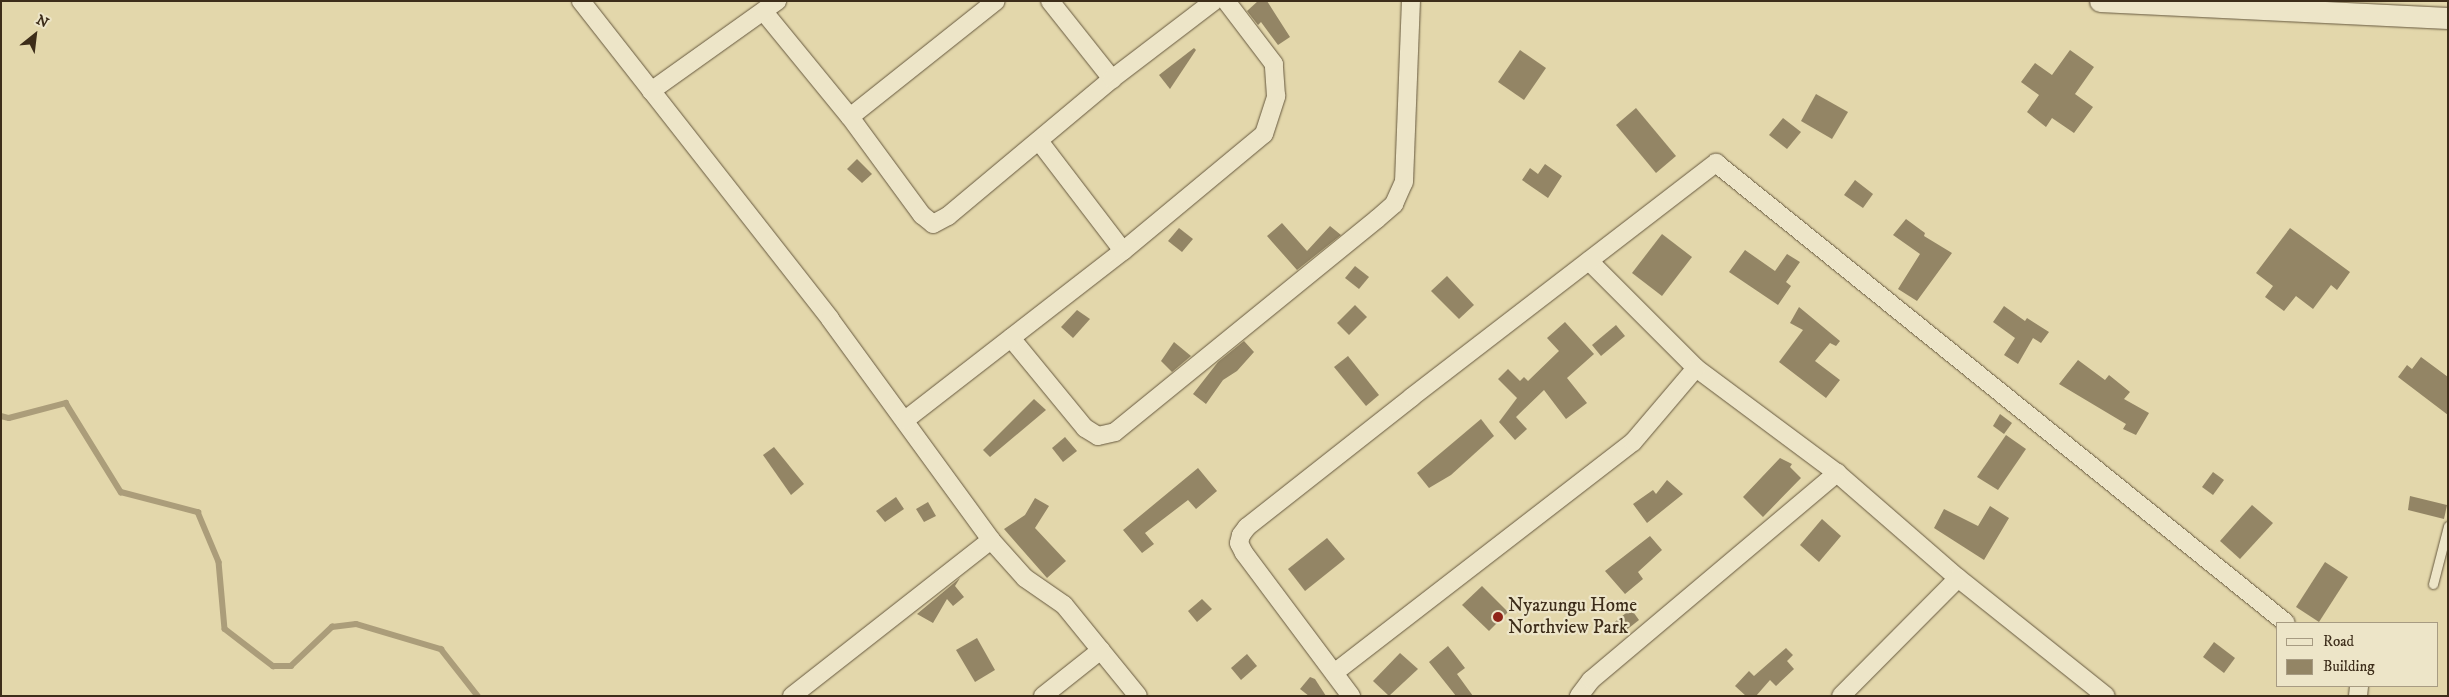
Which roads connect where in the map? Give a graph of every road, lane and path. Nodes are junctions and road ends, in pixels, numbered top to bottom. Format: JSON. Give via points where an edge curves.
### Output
{"nodes":[{"id":1,"x":581,"y":1,"type":"edge"},
{"id":2,"x":996,"y":1,"type":"edge"},
{"id":3,"x":1050,"y":1,"type":"edge"},
{"id":4,"x":1214,"y":1,"type":"edge"},
{"id":5,"x":1226,"y":1,"type":"edge"},
{"id":6,"x":1411,"y":1,"type":"edge"},
{"id":7,"x":2100,"y":1,"type":"edge"},
{"id":8,"x":771,"y":7,"type":"edge"},
{"id":9,"x":2448,"y":18,"type":"edge"},
{"id":10,"x":1112,"y":79,"type":"junction"},
{"id":11,"x":651,"y":91,"type":"junction"},
{"id":12,"x":850,"y":117,"type":"junction"},
{"id":13,"x":1039,"y":141,"type":"junction"},
{"id":14,"x":1123,"y":250,"type":"junction"},
{"id":15,"x":1589,"y":261,"type":"junction"},
{"id":16,"x":1011,"y":338,"type":"junction"},
{"id":17,"x":1696,"y":368,"type":"junction"},
{"id":18,"x":906,"y":420,"type":"junction"},
{"id":19,"x":1837,"y":473,"type":"junction"},
{"id":20,"x":2448,"y":526,"type":"edge"},
{"id":21,"x":991,"y":540,"type":"junction"},
{"id":22,"x":1958,"y":578,"type":"junction"},
{"id":23,"x":2432,"y":584,"type":"dead end"},
{"id":24,"x":2285,"y":622,"type":"edge"},
{"id":25,"x":1101,"y":650,"type":"junction"},
{"id":26,"x":1334,"y":673,"type":"junction"},
{"id":27,"x":792,"y":696,"type":"edge"},
{"id":28,"x":1043,"y":696,"type":"edge"},
{"id":29,"x":1138,"y":696,"type":"edge"},
{"id":30,"x":1351,"y":696,"type":"edge"},
{"id":31,"x":1579,"y":696,"type":"edge"},
{"id":32,"x":1842,"y":696,"type":"edge"},
{"id":33,"x":2106,"y":696,"type":"edge"}],
"edges":[{"from":1,"to":11,"type":"street"},
{"from":2,"to":12,"type":"street"},
{"from":3,"to":10,"type":"street"},
{"from":4,"to":10,"type":"street"},
{"from":5,"to":14,"type":"street","via":[[1274,64],[1276,96],[1264,134]]},
{"from":6,"to":16,"type":"street","via":[[1404,182],[1394,204],[1377,219],[1115,432],[1098,436],[1085,428]]},
{"from":7,"to":9,"type":"street"},
{"from":8,"to":11,"type":"street"},
{"from":8,"to":12,"type":"street"},
{"from":10,"to":13,"type":"street"},
{"from":11,"to":18,"type":"street"},
{"from":12,"to":13,"type":"street","via":[[922,215],[933,224],[948,216]]},
{"from":13,"to":14,"type":"street"},
{"from":14,"to":16,"type":"street"},
{"from":15,"to":17,"type":"street"},
{"from":15,"to":24,"type":"street","via":[[1716,163]]},
{"from":15,"to":26,"type":"street","via":[[1247,527],[1241,535],[1244,553]]},
{"from":16,"to":18,"type":"street"},
{"from":17,"to":19,"type":"street"},
{"from":17,"to":26,"type":"street","via":[[1633,442]]},
{"from":18,"to":21,"type":"street"},
{"from":19,"to":22,"type":"street"},
{"from":19,"to":31,"type":"street","via":[[1591,680]]},
{"from":20,"to":23,"type":"lane"},
{"from":21,"to":25,"type":"street","via":[[1025,578],[1064,605]]},
{"from":21,"to":27,"type":"street"},
{"from":22,"to":32,"type":"street"},
{"from":22,"to":33,"type":"street"},
{"from":25,"to":28,"type":"street"},
{"from":25,"to":29,"type":"street"},
{"from":26,"to":30,"type":"street"}]}
